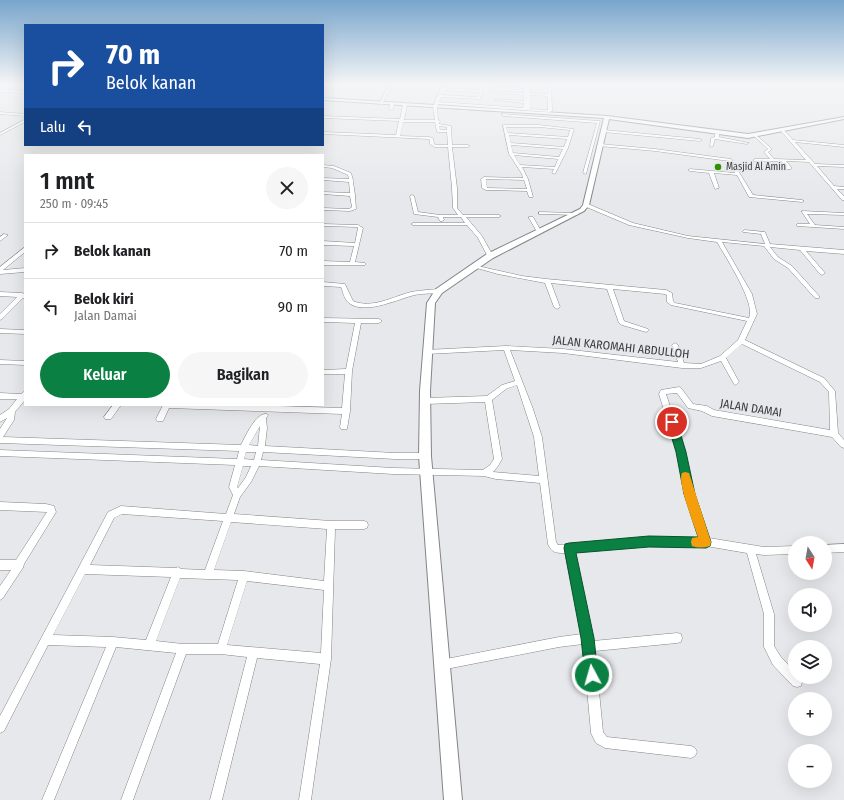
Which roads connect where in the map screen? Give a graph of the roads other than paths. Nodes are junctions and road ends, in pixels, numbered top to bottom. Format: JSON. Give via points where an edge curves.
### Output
{"nodes":[{"id":1,"x":402,"y":120,"type":"edge"},
{"id":2,"x":406,"y":120,"type":"edge"},
{"id":3,"x":537,"y":120,"type":"edge"},
{"id":4,"x":584,"y":120,"type":"edge"},
{"id":5,"x":606,"y":120,"type":"edge"},
{"id":6,"x":623,"y":120,"type":"edge"},
{"id":7,"x":832,"y":120,"type":"edge"},
{"id":8,"x":24,"y":122,"type":"edge"},
{"id":9,"x":438,"y":123,"type":"junction"},
{"id":10,"x":537,"y":126,"type":"junction"},
{"id":11,"x":604,"y":130,"type":"junction"},
{"id":12,"x":782,"y":130,"type":"junction"},
{"id":13,"x":449,"y":131,"type":"junction"},
{"id":14,"x":717,"y":132,"type":"junction"},
{"id":15,"x":324,"y":133,"type":"edge"},
{"id":16,"x":0,"y":134,"type":"edge"},
{"id":17,"x":507,"y":134,"type":"junction"},
{"id":18,"x":398,"y":136,"type":"junction"},
{"id":19,"x":537,"y":136,"type":"junction"},
{"id":20,"x":756,"y":136,"type":"junction"},
{"id":21,"x":568,"y":138,"type":"junction"},
{"id":22,"x":717,"y":138,"type":"junction"},
{"id":23,"x":700,"y":140,"type":"dead end"},
{"id":24,"x":792,"y":140,"type":"junction"},
{"id":25,"x":747,"y":143,"type":"dead end"},
{"id":26,"x":509,"y":144,"type":"junction"},
{"id":27,"x":600,"y":145,"type":"junction"},
{"id":28,"x":449,"y":146,"type":"junction"},
{"id":29,"x":468,"y":146,"type":"dead end"},
{"id":30,"x":537,"y":146,"type":"junction"},
{"id":31,"x":711,"y":146,"type":"dead end"},
{"id":32,"x":844,"y":146,"type":"edge"},
{"id":33,"x":566,"y":148,"type":"junction"},
{"id":34,"x":511,"y":154,"type":"junction"},
{"id":35,"x":536,"y":156,"type":"junction"},
{"id":36,"x":561,"y":158,"type":"junction"},
{"id":37,"x":755,"y":160,"type":"dead end"},
{"id":38,"x":773,"y":160,"type":"junction"},
{"id":39,"x":782,"y":160,"type":"junction"},
{"id":40,"x":811,"y":161,"type":"junction"},
{"id":41,"x":814,"y":165,"type":"junction"},
{"id":42,"x":324,"y":166,"type":"edge"},
{"id":43,"x":519,"y":166,"type":"junction"},
{"id":44,"x":534,"y":166,"type":"junction"},
{"id":45,"x":844,"y":166,"type":"edge"},
{"id":46,"x":557,"y":168,"type":"junction"},
{"id":47,"x":773,"y":168,"type":"dead end"},
{"id":48,"x":690,"y":170,"type":"dead end"},
{"id":49,"x":711,"y":172,"type":"junction"},
{"id":50,"x":554,"y":173,"type":"dead end"},
{"id":51,"x":585,"y":173,"type":"dead end"},
{"id":52,"x":737,"y":174,"type":"junction"},
{"id":53,"x":526,"y":179,"type":"junction"},
{"id":54,"x":324,"y":180,"type":"edge"},
{"id":55,"x":352,"y":181,"type":"junction"},
{"id":56,"x":834,"y":187,"type":"junction"},
{"id":57,"x":717,"y":188,"type":"dead end"},
{"id":58,"x":844,"y":188,"type":"edge"},
{"id":59,"x":528,"y":190,"type":"junction"},
{"id":60,"x":324,"y":194,"type":"edge"},
{"id":61,"x":353,"y":195,"type":"junction"},
{"id":62,"x":412,"y":196,"type":"dead end"},
{"id":63,"x":531,"y":196,"type":"dead end"},
{"id":64,"x":843,"y":197,"type":"edge"},
{"id":65,"x":802,"y":201,"type":"dead end"},
{"id":66,"x":586,"y":205,"type":"junction"},
{"id":67,"x":324,"y":209,"type":"edge"},
{"id":68,"x":541,"y":213,"type":"dead end"},
{"id":69,"x":576,"y":214,"type":"junction"},
{"id":70,"x":844,"y":214,"type":"edge"},
{"id":71,"x":440,"y":216,"type":"junction"},
{"id":72,"x":460,"y":216,"type":"junction"},
{"id":73,"x":499,"y":216,"type":"dead end"},
{"id":74,"x":532,"y":218,"type":"dead end"},
{"id":75,"x":413,"y":224,"type":"dead end"},
{"id":76,"x":443,"y":224,"type":"junction"},
{"id":77,"x":469,"y":224,"type":"junction"},
{"id":78,"x":324,"y":225,"type":"edge"},
{"id":79,"x":799,"y":225,"type":"dead end"},
{"id":80,"x":814,"y":226,"type":"junction"},
{"id":81,"x":844,"y":228,"type":"edge"},
{"id":82,"x":745,"y":230,"type":"dead end"},
{"id":83,"x":539,"y":231,"type":"junction"},
{"id":84,"x":6,"y":235,"type":"dead end"},
{"id":85,"x":0,"y":240,"type":"edge"},
{"id":86,"x":719,"y":241,"type":"junction"},
{"id":87,"x":324,"y":245,"type":"edge"},
{"id":88,"x":358,"y":245,"type":"junction"},
{"id":89,"x":767,"y":246,"type":"junction"},
{"id":90,"x":802,"y":249,"type":"junction"},
{"id":91,"x":24,"y":251,"type":"edge"},
{"id":92,"x":844,"y":252,"type":"edge"},
{"id":93,"x":490,"y":256,"type":"junction"},
{"id":94,"x":324,"y":263,"type":"edge"},
{"id":95,"x":352,"y":264,"type":"junction"},
{"id":96,"x":363,"y":264,"type":"dead end"},
{"id":97,"x":24,"y":266,"type":"edge"},
{"id":98,"x":475,"y":266,"type":"junction"},
{"id":99,"x":0,"y":269,"type":"edge"},
{"id":100,"x":24,"y":270,"type":"edge"},
{"id":101,"x":822,"y":273,"type":"dead end"},
{"id":102,"x":548,"y":282,"type":"junction"},
{"id":103,"x":324,"y":284,"type":"edge"},
{"id":104,"x":324,"y":287,"type":"edge"},
{"id":105,"x":609,"y":287,"type":"junction"},
{"id":106,"x":344,"y":289,"type":"junction"},
{"id":107,"x":438,"y":291,"type":"junction"},
{"id":108,"x":0,"y":294,"type":"edge"},
{"id":109,"x":24,"y":296,"type":"edge"},
{"id":110,"x":817,"y":297,"type":"dead end"},
{"id":111,"x":557,"y":307,"type":"dead end"},
{"id":112,"x":0,"y":318,"type":"edge"},
{"id":113,"x":324,"y":320,"type":"edge"},
{"id":114,"x":750,"y":320,"type":"junction"},
{"id":115,"x":358,"y":321,"type":"junction"},
{"id":116,"x":379,"y":322,"type":"dead end"},
{"id":117,"x":646,"y":330,"type":"dead end"},
{"id":118,"x":0,"y":331,"type":"edge"},
{"id":119,"x":24,"y":332,"type":"edge"},
{"id":120,"x":741,"y":341,"type":"junction"},
{"id":121,"x":676,"y":345,"type":"dead end"},
{"id":122,"x":506,"y":348,"type":"junction"},
{"id":123,"x":427,"y":352,"type":"junction"},
{"id":124,"x":722,"y":358,"type":"junction"},
{"id":125,"x":0,"y":362,"type":"edge"},
{"id":126,"x":24,"y":363,"type":"edge"},
{"id":127,"x":682,"y":366,"type":"junction"},
{"id":128,"x":324,"y":372,"type":"edge"},
{"id":129,"x":349,"y":372,"type":"junction"},
{"id":130,"x":519,"y":382,"type":"junction"},
{"id":131,"x":736,"y":382,"type":"dead end"},
{"id":132,"x":0,"y":396,"type":"edge"},
{"id":133,"x":24,"y":396,"type":"edge"},
{"id":134,"x":488,"y":399,"type":"junction"},
{"id":135,"x":425,"y":401,"type":"junction"},
{"id":136,"x":116,"y":406,"type":"edge"},
{"id":137,"x":167,"y":406,"type":"edge"},
{"id":138,"x":217,"y":406,"type":"edge"},
{"id":139,"x":267,"y":407,"type":"edge"},
{"id":140,"x":12,"y":411,"type":"junction"},
{"id":141,"x":346,"y":411,"type":"junction"},
{"id":142,"x":108,"y":417,"type":"dead end"},
{"id":143,"x":0,"y":419,"type":"edge"},
{"id":144,"x":263,"y":419,"type":"junction"},
{"id":145,"x":160,"y":420,"type":"dead end"},
{"id":146,"x":344,"y":427,"type":"dead end"},
{"id":147,"x":834,"y":434,"type":"junction"},
{"id":148,"x":0,"y":435,"type":"edge"},
{"id":149,"x":0,"y":440,"type":"edge"},
{"id":150,"x":844,"y":445,"type":"edge"},
{"id":151,"x":244,"y":448,"type":"junction"},
{"id":152,"x":260,"y":449,"type":"junction"},
{"id":153,"x":0,"y":453,"type":"edge"},
{"id":154,"x":425,"y":456,"type":"junction"},
{"id":155,"x":239,"y":462,"type":"junction"},
{"id":156,"x":255,"y":463,"type":"junction"},
{"id":157,"x":426,"y":471,"type":"junction"},
{"id":158,"x":484,"y":473,"type":"junction"},
{"id":159,"x":544,"y":480,"type":"junction"},
{"id":160,"x":237,"y":495,"type":"junction"},
{"id":161,"x":0,"y":506,"type":"edge"},
{"id":162,"x":229,"y":516,"type":"junction"},
{"id":163,"x":331,"y":525,"type":"junction"},
{"id":164,"x":364,"y":525,"type":"dead end"},
{"id":165,"x":706,"y":542,"type":"junction"},
{"id":166,"x":569,"y":548,"type":"junction"},
{"id":167,"x":844,"y":548,"type":"edge"},
{"id":168,"x":832,"y":549,"type":"edge"},
{"id":169,"x":750,"y":550,"type":"junction"},
{"id":170,"x":788,"y":550,"type":"edge"},
{"id":171,"x":0,"y":565,"type":"edge"},
{"id":172,"x":20,"y":565,"type":"junction"},
{"id":173,"x":84,"y":569,"type":"junction"},
{"id":174,"x":178,"y":572,"type":"junction"},
{"id":175,"x":208,"y":573,"type":"junction"},
{"id":176,"x":244,"y":576,"type":"junction"},
{"id":177,"x":329,"y":586,"type":"junction"},
{"id":178,"x":0,"y":596,"type":"edge"},
{"id":179,"x":677,"y":638,"type":"dead end"},
{"id":180,"x":46,"y":640,"type":"junction"},
{"id":181,"x":113,"y":642,"type":"junction"},
{"id":182,"x":588,"y":642,"type":"junction"},
{"id":183,"x":149,"y":645,"type":"junction"},
{"id":184,"x":183,"y":648,"type":"junction"},
{"id":185,"x":221,"y":649,"type":"junction"},
{"id":186,"x":253,"y":652,"type":"junction"},
{"id":187,"x":326,"y":659,"type":"junction"},
{"id":188,"x":441,"y":665,"type":"junction"},
{"id":189,"x":788,"y":673,"type":"edge"},
{"id":190,"x":0,"y":727,"type":"edge"},
{"id":191,"x":691,"y":752,"type":"dead end"},
{"id":192,"x":48,"y":800,"type":"edge"},
{"id":193,"x":127,"y":800,"type":"edge"},
{"id":194,"x":216,"y":800,"type":"edge"},
{"id":195,"x":305,"y":800,"type":"edge"},
{"id":196,"x":453,"y":800,"type":"edge"}],
"edges":[{"from":1,"to":18,"type":"street"},
{"from":2,"to":9,"type":"street"},
{"from":3,"to":10,"type":"street"},
{"from":4,"to":51,"type":"street","via":[[599,122]]},
{"from":5,"to":11,"type":"street"},
{"from":6,"to":14,"type":"street"},
{"from":7,"to":12,"type":"street"},
{"from":8,"to":16,"type":"street"},
{"from":9,"to":13,"type":"street","via":[[448,125]]},
{"from":9,"to":13,"type":"street","via":[[438,131]]},
{"from":10,"to":17,"type":"street","via":[[505,125]]},
{"from":10,"to":19,"type":"street"},
{"from":10,"to":21,"type":"street","via":[[572,129]]},
{"from":11,"to":23,"type":"street"},
{"from":11,"to":27,"type":"street"},
{"from":12,"to":20,"type":"street"},
{"from":12,"to":24,"type":"street"},
{"from":13,"to":28,"type":"street"},
{"from":14,"to":20,"type":"street"},
{"from":14,"to":22,"type":"street"},
{"from":15,"to":18,"type":"street"},
{"from":17,"to":19,"type":"street"},
{"from":17,"to":26,"type":"street"},
{"from":18,"to":28,"type":"street","via":[[429,138],[432,139],[432,145]]},
{"from":19,"to":21,"type":"street"},
{"from":19,"to":30,"type":"street"},
{"from":20,"to":38,"type":"street","via":[[770,149],[766,152]]},
{"from":21,"to":33,"type":"street"},
{"from":22,"to":25,"type":"street"},
{"from":22,"to":31,"type":"street","via":[[712,138]]},
{"from":24,"to":32,"type":"street"},
{"from":24,"to":40,"type":"street"},
{"from":26,"to":30,"type":"street"},
{"from":26,"to":34,"type":"street"},
{"from":27,"to":52,"type":"street","via":[[731,159]]},
{"from":27,"to":66,"type":"street"},
{"from":28,"to":29,"type":"street"},
{"from":28,"to":72,"type":"street","via":[[456,196],[455,208]]},
{"from":30,"to":33,"type":"street"},
{"from":30,"to":35,"type":"street"},
{"from":33,"to":36,"type":"street"},
{"from":34,"to":35,"type":"street"},
{"from":34,"to":43,"type":"street"},
{"from":35,"to":36,"type":"street"},
{"from":35,"to":44,"type":"street"},
{"from":36,"to":46,"type":"street"},
{"from":37,"to":38,"type":"street"},
{"from":38,"to":39,"type":"street"},
{"from":39,"to":40,"type":"street"},
{"from":39,"to":47,"type":"street","via":[[790,168]]},
{"from":40,"to":41,"type":"street"},
{"from":41,"to":45,"type":"street"},
{"from":41,"to":56,"type":"street"},
{"from":42,"to":55,"type":"street","via":[[343,170],[350,174]]},
{"from":43,"to":44,"type":"street"},
{"from":43,"to":53,"type":"street"},
{"from":44,"to":46,"type":"street"},
{"from":46,"to":50,"type":"street"},
{"from":48,"to":49,"type":"street"},
{"from":49,"to":52,"type":"street"},
{"from":49,"to":57,"type":"street"},
{"from":52,"to":65,"type":"street","via":[[751,196]]},
{"from":53,"to":59,"type":"street"},
{"from":53,"to":59,"type":"street","via":[[485,178],[483,182],[486,189]]},
{"from":54,"to":55,"type":"street"},
{"from":55,"to":61,"type":"street"},
{"from":56,"to":58,"type":"street"},
{"from":56,"to":64,"type":"street"},
{"from":59,"to":63,"type":"street"},
{"from":60,"to":61,"type":"street"},
{"from":61,"to":67,"type":"street","via":[[352,209]]},
{"from":62,"to":71,"type":"street","via":[[416,213]]},
{"from":66,"to":69,"type":"street"},
{"from":66,"to":86,"type":"street","via":[[644,228]]},
{"from":68,"to":69,"type":"street"},
{"from":69,"to":83,"type":"street"},
{"from":70,"to":80,"type":"street","via":[[804,212]]},
{"from":71,"to":72,"type":"street"},
{"from":71,"to":76,"type":"street"},
{"from":72,"to":73,"type":"street"},
{"from":72,"to":77,"type":"street"},
{"from":74,"to":83,"type":"street"},
{"from":75,"to":76,"type":"street"},
{"from":76,"to":77,"type":"street"},
{"from":77,"to":93,"type":"street","via":[[480,237]]},
{"from":78,"to":88,"type":"street","via":[[360,227]]},
{"from":79,"to":80,"type":"street"},
{"from":80,"to":81,"type":"street"},
{"from":82,"to":89,"type":"street","via":[[763,233]]},
{"from":83,"to":93,"type":"street"},
{"from":84,"to":85,"type":"street"},
{"from":86,"to":89,"type":"street"},
{"from":86,"to":114,"type":"street","name":"JALAN KAROMAHI ABDULLOH","via":[[749,294],[754,314]]},
{"from":87,"to":88,"type":"street"},
{"from":88,"to":95,"type":"street"},
{"from":89,"to":90,"type":"street"},
{"from":89,"to":110,"type":"street"},
{"from":90,"to":92,"type":"street"},
{"from":90,"to":101,"type":"street"},
{"from":91,"to":99,"type":"street"},
{"from":93,"to":98,"type":"street"},
{"from":94,"to":95,"type":"street"},
{"from":95,"to":96,"type":"street"},
{"from":97,"to":99,"type":"street"},
{"from":98,"to":102,"type":"street"},
{"from":98,"to":107,"type":"street"},
{"from":99,"to":100,"type":"street"},
{"from":102,"to":105,"type":"street"},
{"from":102,"to":111,"type":"street"},
{"from":103,"to":106,"type":"street","via":[[343,285]]},
{"from":104,"to":106,"type":"street"},
{"from":105,"to":114,"type":"street","via":[[666,292],[670,294],[670,302],[673,304]]},
{"from":105,"to":117,"type":"street","via":[[620,322]]},
{"from":106,"to":107,"type":"street","via":[[350,301],[366,305],[412,294]]},
{"from":107,"to":123,"type":"street","via":[[431,303]]},
{"from":108,"to":109,"type":"street"},
{"from":109,"to":112,"type":"street"},
{"from":113,"to":115,"type":"street"},
{"from":114,"to":120,"type":"street","name":"JALAN KAROMAHI ABDULLOH"},
{"from":115,"to":116,"type":"street"},
{"from":115,"to":129,"type":"street"},
{"from":118,"to":119,"type":"street"},
{"from":120,"to":124,"type":"street","name":"JALAN KAROMAHI ABDULLOH"},
{"from":120,"to":147,"type":"street","via":[[828,385],[832,391]]},
{"from":121,"to":127,"type":"street"},
{"from":122,"to":123,"type":"street","name":"JALAN KAROMAHI ABDULLOH"},
{"from":122,"to":127,"type":"street","name":"JALAN KAROMAHI ABDULLOH","via":[[563,350]]},
{"from":122,"to":130,"type":"street"},
{"from":123,"to":135,"type":"street"},
{"from":124,"to":127,"type":"street","name":"JALAN KAROMAHI ABDULLOH","via":[[702,366]]},
{"from":124,"to":131,"type":"street"},
{"from":125,"to":126,"type":"street"},
{"from":128,"to":129,"type":"street"},
{"from":129,"to":141,"type":"street"},
{"from":130,"to":134,"type":"street","via":[[504,387]]},
{"from":130,"to":159,"type":"street","via":[[538,437]]},
{"from":132,"to":133,"type":"street"},
{"from":133,"to":140,"type":"street"},
{"from":134,"to":135,"type":"street"},
{"from":134,"to":158,"type":"street","via":[[498,459],[496,465]]},
{"from":135,"to":154,"type":"street"},
{"from":136,"to":142,"type":"street"},
{"from":137,"to":145,"type":"street"},
{"from":138,"to":139,"type":"street"},
{"from":139,"to":141,"type":"street"},
{"from":139,"to":144,"type":"street"},
{"from":140,"to":143,"type":"street"},
{"from":140,"to":148,"type":"street","via":[[10,420]]},
{"from":141,"to":146,"type":"street"},
{"from":144,"to":151,"type":"street","via":[[254,428]]},
{"from":144,"to":152,"type":"street"},
{"from":147,"to":150,"type":"street"},
{"from":147,"to":165,"type":"street","name":"JALAN DAMAI","via":[[712,413],[704,408],[691,406],[679,390],[663,392],[681,452],[689,494]]},
{"from":149,"to":151,"type":"street"},
{"from":151,"to":152,"type":"street"},
{"from":151,"to":155,"type":"street"},
{"from":152,"to":154,"type":"street"},
{"from":152,"to":156,"type":"street"},
{"from":153,"to":155,"type":"street"},
{"from":154,"to":157,"type":"street"},
{"from":155,"to":156,"type":"street"},
{"from":155,"to":160,"type":"street","via":[[233,487]]},
{"from":156,"to":157,"type":"street"},
{"from":156,"to":160,"type":"street","via":[[244,487]]},
{"from":157,"to":158,"type":"street"},
{"from":157,"to":188,"type":"street"},
{"from":158,"to":159,"type":"street"},
{"from":159,"to":166,"type":"street","via":[[552,544],[556,548]]},
{"from":160,"to":162,"type":"street"},
{"from":161,"to":172,"type":"street","via":[[52,509]]},
{"from":162,"to":163,"type":"street"},
{"from":162,"to":173,"type":"street","via":[[121,510],[110,515]]},
{"from":162,"to":175,"type":"street"},
{"from":163,"to":164,"type":"street"},
{"from":163,"to":177,"type":"street"},
{"from":165,"to":166,"type":"street","via":[[649,541]]},
{"from":165,"to":169,"type":"street"},
{"from":166,"to":182,"type":"street"},
{"from":167,"to":168,"type":"street"},
{"from":169,"to":170,"type":"street"},
{"from":169,"to":189,"type":"street","via":[[769,614],[769,647],[776,661]]},
{"from":171,"to":172,"type":"street"},
{"from":172,"to":178,"type":"street"},
{"from":173,"to":174,"type":"street"},
{"from":173,"to":180,"type":"street"},
{"from":174,"to":175,"type":"street"},
{"from":174,"to":183,"type":"street"},
{"from":175,"to":176,"type":"street"},
{"from":176,"to":177,"type":"street"},
{"from":176,"to":185,"type":"street"},
{"from":177,"to":187,"type":"street"},
{"from":179,"to":182,"type":"street"},
{"from":180,"to":181,"type":"street"},
{"from":180,"to":190,"type":"street"},
{"from":181,"to":183,"type":"street"},
{"from":181,"to":192,"type":"street"},
{"from":182,"to":188,"type":"street","via":[[559,642]]},
{"from":182,"to":191,"type":"street","via":[[597,733],[600,738],[605,742]]},
{"from":183,"to":184,"type":"street"},
{"from":184,"to":185,"type":"street"},
{"from":184,"to":193,"type":"street"},
{"from":185,"to":186,"type":"street"},
{"from":186,"to":187,"type":"street"},
{"from":186,"to":194,"type":"street"},
{"from":187,"to":195,"type":"street"},
{"from":188,"to":196,"type":"street"}]}
